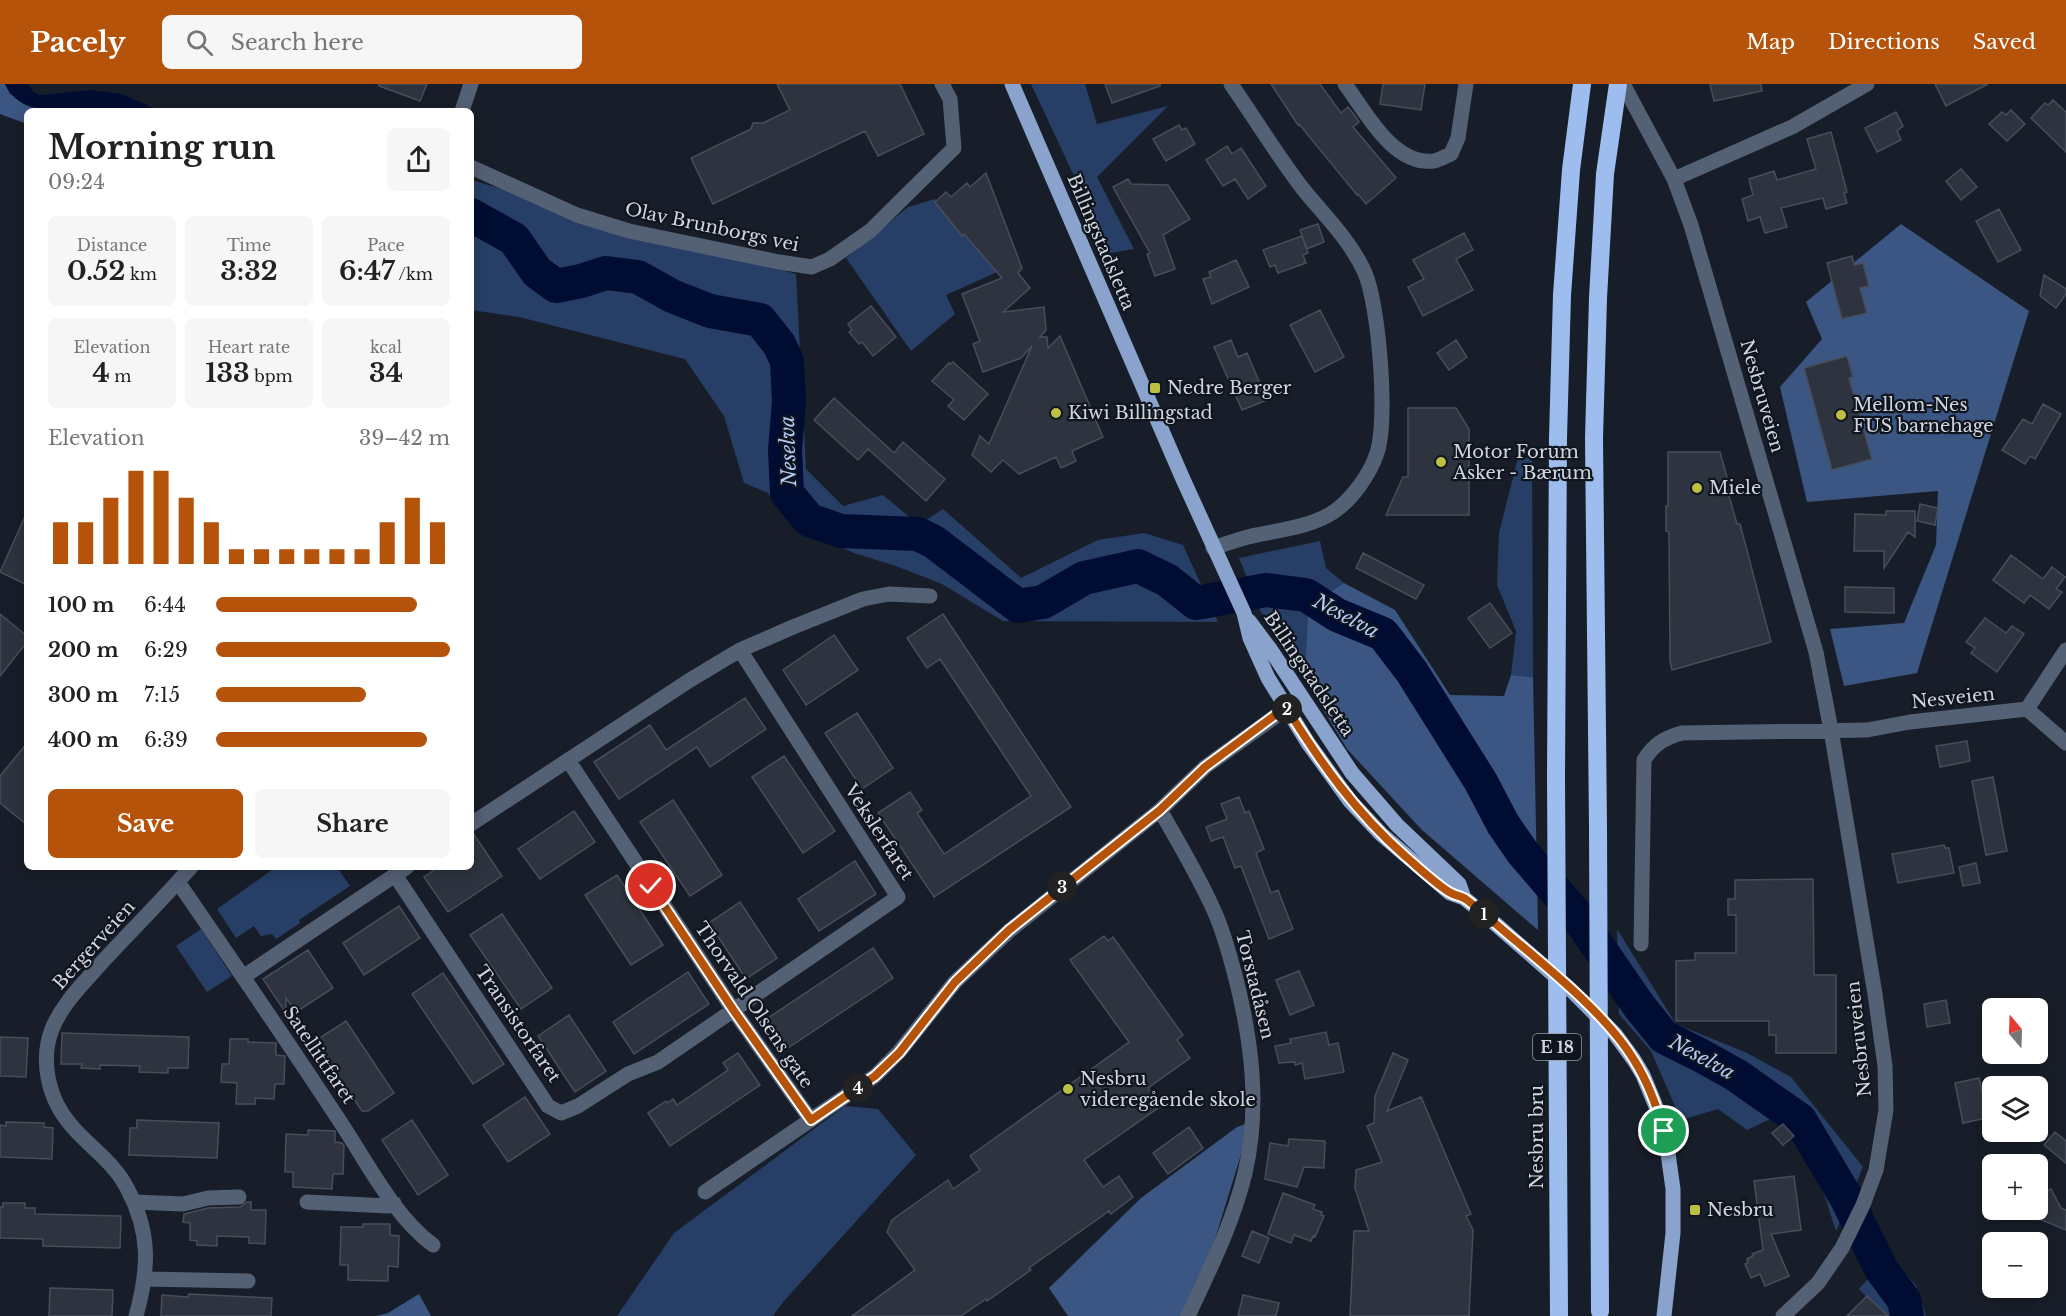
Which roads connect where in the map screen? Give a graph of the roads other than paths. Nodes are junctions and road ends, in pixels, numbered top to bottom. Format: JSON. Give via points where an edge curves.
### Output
{"nodes":[{"id":1,"x":471,"y":84,"type":"edge"},
{"id":2,"x":942,"y":84,"type":"edge"},
{"id":3,"x":1012,"y":84,"type":"edge"},
{"id":4,"x":1231,"y":84,"type":"edge"},
{"id":5,"x":1345,"y":84,"type":"edge"},
{"id":6,"x":1466,"y":84,"type":"edge"},
{"id":7,"x":1582,"y":84,"type":"edge"},
{"id":8,"x":1620,"y":84,"type":"edge"},
{"id":9,"x":1867,"y":84,"type":"edge"},
{"id":10,"x":463,"y":108,"type":"edge"},
{"id":11,"x":474,"y":168,"type":"edge"},
{"id":12,"x":1674,"y":179,"type":"junction"},
{"id":13,"x":1213,"y":548,"type":"junction"},
{"id":14,"x":930,"y":596,"type":"dead end"},
{"id":15,"x":1244,"y":614,"type":"junction"},
{"id":16,"x":740,"y":650,"type":"junction"},
{"id":17,"x":2066,"y":650,"type":"edge"},
{"id":18,"x":1301,"y":698,"type":"junction"},
{"id":19,"x":1286,"y":707,"type":"junction"},
{"id":20,"x":2027,"y":709,"type":"junction"},
{"id":21,"x":1831,"y":730,"type":"junction"},
{"id":22,"x":2066,"y":743,"type":"edge"},
{"id":23,"x":568,"y":760,"type":"junction"},
{"id":24,"x":1160,"y":810,"type":"junction"},
{"id":25,"x":474,"y":822,"type":"edge"},
{"id":26,"x":188,"y":870,"type":"edge"},
{"id":27,"x":401,"y":871,"type":"edge"},
{"id":28,"x":178,"y":882,"type":"junction"},
{"id":29,"x":1464,"y":898,"type":"junction"},
{"id":30,"x":1641,"y":944,"type":"dead end"},
{"id":31,"x":243,"y":977,"type":"junction"},
{"id":32,"x":734,"y":1011,"type":"junction"},
{"id":33,"x":811,"y":1120,"type":"junction"},
{"id":34,"x":705,"y":1192,"type":"dead end"},
{"id":35,"x":239,"y":1197,"type":"dead end"},
{"id":36,"x":134,"y":1202,"type":"junction"},
{"id":37,"x":307,"y":1202,"type":"dead end"},
{"id":38,"x":394,"y":1203,"type":"junction"},
{"id":39,"x":434,"y":1245,"type":"dead end"},
{"id":40,"x":145,"y":1279,"type":"junction"},
{"id":41,"x":248,"y":1281,"type":"dead end"},
{"id":42,"x":1600,"y":1313,"type":"edge"},
{"id":43,"x":136,"y":1316,"type":"edge"},
{"id":44,"x":1188,"y":1316,"type":"edge"},
{"id":45,"x":1559,"y":1316,"type":"edge"},
{"id":46,"x":1664,"y":1316,"type":"edge"},
{"id":47,"x":1783,"y":1316,"type":"edge"}],
"edges":[{"from":1,"to":10,"type":"street"},
{"from":2,"to":11,"type":"street","name":"Olav Brunborgs vei","via":[[950,99],[954,148],[870,231],[812,267],[629,231],[577,215]]},
{"from":3,"to":13,"type":"main road","name":"Billingstadsletta"},
{"from":4,"to":13,"type":"street","via":[[1287,168],[1334,224],[1364,271],[1376,316],[1381,422],[1377,452],[1365,476],[1335,510],[1306,524]]},
{"from":5,"to":6,"type":"street","via":[[1386,141],[1414,159],[1433,161],[1451,154],[1458,138]]},
{"from":7,"to":45,"type":"highway","name":"Nesbru bru","number":"E 18","bridge":true,"via":[[1562,295],[1558,438]]},
{"from":8,"to":12,"type":"street","name":"Nesbruveien"},
{"from":8,"to":42,"type":"highway","number":"E 18","bridge":true,"via":[[1605,174],[1594,426]]},
{"from":9,"to":12,"type":"street","via":[[1792,127]]},
{"from":12,"to":21,"type":"street","name":"Nesbruveien","via":[[1705,270],[1810,632]]},
{"from":13,"to":15,"type":"main road","name":"Billingstadsletta"},
{"from":14,"to":16,"type":"street","via":[[889,594],[863,599]]},
{"from":15,"to":18,"type":"main road","name":"Billingstadsletta"},
{"from":15,"to":19,"type":"main road","name":"Billingstadsletta","via":[[1254,648]]},
{"from":16,"to":23,"type":"street"},
{"from":16,"to":32,"type":"street","name":"Vekslerfaret","via":[[898,897]]},
{"from":17,"to":20,"type":"street"},
{"from":18,"to":19,"type":"street"},
{"from":18,"to":29,"type":"main road","name":"Billingstadsletta","via":[[1364,787],[1459,884]]},
{"from":19,"to":24,"type":"street","via":[[1205,767]]},
{"from":19,"to":29,"type":"main road","name":"Billingstadsletta","via":[[1350,801],[1381,834],[1450,893]]},
{"from":20,"to":21,"type":"street","name":"Nesveien","via":[[1867,730]]},
{"from":20,"to":22,"type":"street"},
{"from":21,"to":30,"type":"street","via":[[1682,733],[1664,738],[1651,748],[1644,760]]},
{"from":21,"to":47,"type":"street","name":"Nesbruveien","via":[[1875,994],[1885,1066],[1886,1110],[1876,1170],[1842,1248],[1818,1283]]},
{"from":23,"to":25,"type":"street"},
{"from":23,"to":32,"type":"street","name":"Thorvald Olsens gate"},
{"from":24,"to":33,"type":"street","via":[[1009,930],[955,982],[899,1053],[875,1076]]},
{"from":24,"to":44,"type":"street","name":"Torstadåsen","via":[[1211,903],[1228,947],[1247,1022],[1254,1098],[1245,1172],[1222,1243]]},
{"from":26,"to":28,"type":"street","name":"Bergerveien"},
{"from":27,"to":31,"type":"street","name":"Transistorfaret"},
{"from":27,"to":32,"type":"street","name":"Transistorfaret","via":[[549,1106],[561,1113],[628,1074],[658,1062]]},
{"from":28,"to":31,"type":"street","name":"Satellittfaret"},
{"from":28,"to":36,"type":"street","name":"Bergerveien","via":[[72,995],[52,1030],[47,1054],[53,1096],[66,1117],[116,1172]]},
{"from":29,"to":46,"type":"main road","name":"Billingstadsletta","via":[[1586,1005],[1623,1044],[1642,1076],[1666,1138],[1673,1189],[1673,1233]]},
{"from":31,"to":38,"type":"street","name":"Satellittfaret"},
{"from":32,"to":33,"type":"street","name":"Thorvald Olsens gate"},
{"from":33,"to":34,"type":"street"},
{"from":35,"to":36,"type":"street","via":[[183,1204]]},
{"from":36,"to":40,"type":"street","name":"Bergerveien","via":[[146,1245]]},
{"from":37,"to":38,"type":"street","via":[[388,1206]]},
{"from":38,"to":39,"type":"street","name":"Satellittfaret","via":[[420,1235]]},
{"from":40,"to":41,"type":"street"},
{"from":40,"to":43,"type":"street","name":"Bergerveien"}]}
